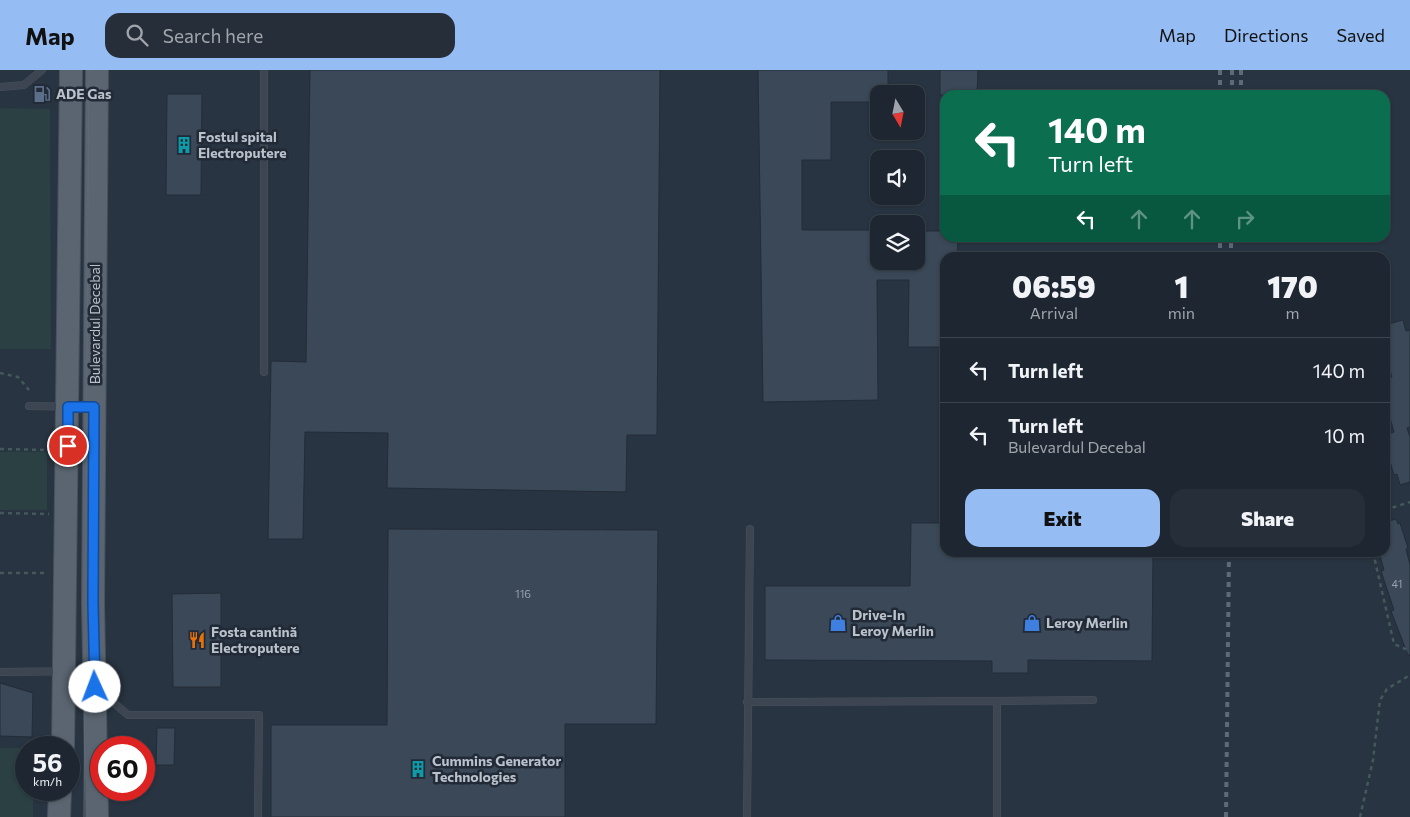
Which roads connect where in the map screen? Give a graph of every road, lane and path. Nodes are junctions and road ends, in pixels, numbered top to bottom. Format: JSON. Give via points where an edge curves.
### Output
{"nodes":[{"id":1,"x":42,"y":70,"type":"edge"},
{"id":2,"x":71,"y":70,"type":"edge"},
{"id":3,"x":97,"y":70,"type":"edge"},
{"id":4,"x":264,"y":70,"type":"edge"},
{"id":5,"x":0,"y":88,"type":"edge"},
{"id":6,"x":264,"y":372,"type":"dead end"},
{"id":7,"x":0,"y":373,"type":"edge"},
{"id":8,"x":29,"y":390,"type":"dead end"},
{"id":9,"x":29,"y":406,"type":"dead end"},
{"id":10,"x":68,"y":407,"type":"junction"},
{"id":11,"x":94,"y":407,"type":"junction"},
{"id":12,"x":0,"y":449,"type":"edge"},
{"id":13,"x":58,"y":450,"type":"dead end"},
{"id":14,"x":1410,"y":502,"type":"edge"},
{"id":15,"x":1390,"y":508,"type":"edge"},
{"id":16,"x":0,"y":513,"type":"edge"},
{"id":17,"x":58,"y":515,"type":"dead end"},
{"id":18,"x":750,"y":529,"type":"dead end"},
{"id":19,"x":1374,"y":557,"type":"edge"},
{"id":20,"x":0,"y":573,"type":"edge"},
{"id":21,"x":47,"y":573,"type":"dead end"},
{"id":22,"x":1410,"y":651,"type":"edge"},
{"id":23,"x":66,"y":671,"type":"junction"},
{"id":24,"x":0,"y":672,"type":"edge"},
{"id":25,"x":1410,"y":675,"type":"edge"},
{"id":26,"x":95,"y":679,"type":"junction"},
{"id":27,"x":1093,"y":700,"type":"dead end"},
{"id":28,"x":997,"y":701,"type":"junction"},
{"id":29,"x":747,"y":702,"type":"junction"},
{"id":30,"x":63,"y":736,"type":"edge"},
{"id":31,"x":60,"y":801,"type":"edge"},
{"id":32,"x":59,"y":817,"type":"edge"},
{"id":33,"x":97,"y":817,"type":"edge"},
{"id":34,"x":258,"y":817,"type":"edge"},
{"id":35,"x":747,"y":817,"type":"edge"},
{"id":36,"x":997,"y":817,"type":"edge"},
{"id":37,"x":1360,"y":817,"type":"edge"}],
"edges":[{"from":1,"to":5,"type":"lane","via":[[24,85]]},
{"from":2,"to":10,"type":"main road","name":"Bulevardul Decebal"},
{"from":3,"to":11,"type":"main road","name":"Bulevardul Decebal"},
{"from":4,"to":6,"type":"lane"},
{"from":7,"to":8,"type":"path","via":[[18,377]]},
{"from":9,"to":10,"type":"lane"},
{"from":10,"to":11,"type":"lane"},
{"from":10,"to":23,"type":"main road","name":"Bulevardul Decebal"},
{"from":11,"to":26,"type":"main road","name":"Bulevardul Decebal"},
{"from":12,"to":13,"type":"path"},
{"from":14,"to":15,"type":"path"},
{"from":16,"to":17,"type":"path"},
{"from":18,"to":29,"type":"lane"},
{"from":19,"to":22,"type":"path","via":[[1394,644]]},
{"from":20,"to":21,"type":"path"},
{"from":23,"to":24,"type":"lane"},
{"from":23,"to":26,"type":"lane"},
{"from":23,"to":30,"type":"main road","name":"Bulevardul Decebal"},
{"from":25,"to":37,"type":"path","via":[[1387,689],[1380,700],[1373,760]]},
{"from":26,"to":33,"type":"main road","name":"Bulevardul Decebal"},
{"from":26,"to":34,"type":"lane","via":[[128,715],[259,715]]},
{"from":27,"to":28,"type":"lane"},
{"from":28,"to":29,"type":"lane"},
{"from":28,"to":36,"type":"lane"},
{"from":29,"to":35,"type":"lane"},
{"from":31,"to":32,"type":"main road"}]}
